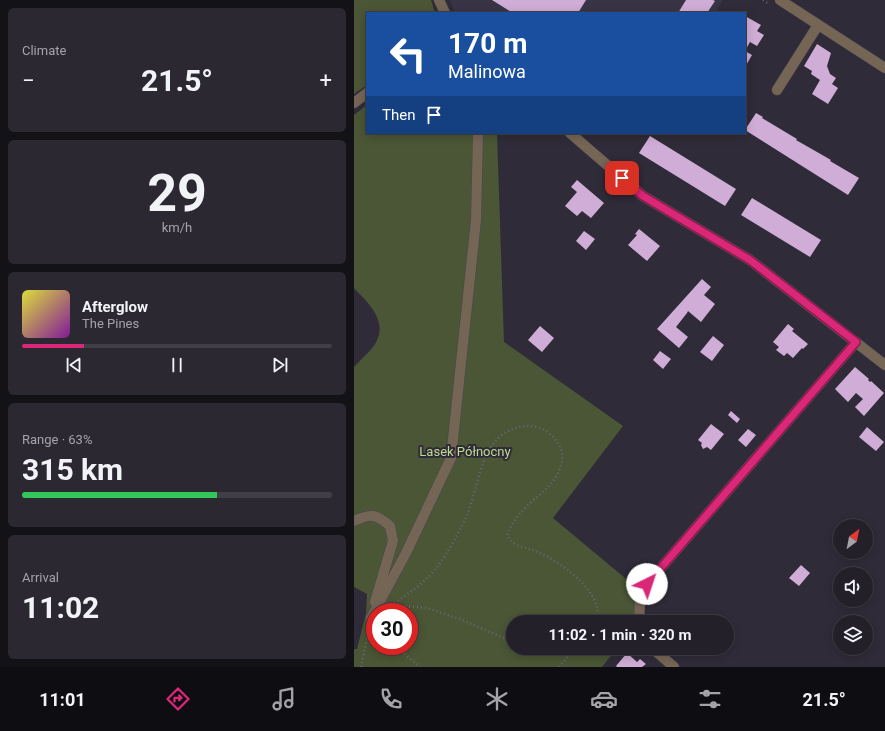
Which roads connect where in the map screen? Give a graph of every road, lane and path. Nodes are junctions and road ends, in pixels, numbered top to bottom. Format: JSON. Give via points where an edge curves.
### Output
{"nodes":[{"id":1,"x":439,"y":0,"type":"edge"},
{"id":2,"x":780,"y":0,"type":"edge"},
{"id":3,"x":445,"y":12,"type":"edge"},
{"id":4,"x":818,"y":25,"type":"junction"},
{"id":5,"x":885,"y":68,"type":"edge"},
{"id":6,"x":777,"y":90,"type":"dead end"},
{"id":7,"x":366,"y":94,"type":"edge"},
{"id":8,"x":354,"y":103,"type":"edge"},
{"id":9,"x":478,"y":134,"type":"edge"},
{"id":10,"x":571,"y":134,"type":"edge"},
{"id":11,"x":856,"y":342,"type":"junction"},
{"id":12,"x":885,"y":365,"type":"edge"},
{"id":13,"x":354,"y":521,"type":"edge"},
{"id":14,"x":375,"y":603,"type":"edge"},
{"id":15,"x":379,"y":603,"type":"edge"},
{"id":16,"x":394,"y":603,"type":"edge"},
{"id":17,"x":418,"y":608,"type":"edge"},
{"id":18,"x":596,"y":615,"type":"edge"},
{"id":19,"x":639,"y":615,"type":"edge"},
{"id":20,"x":506,"y":639,"type":"edge"},
{"id":21,"x":366,"y":642,"type":"edge"},
{"id":22,"x":406,"y":655,"type":"edge"},
{"id":23,"x":569,"y":655,"type":"edge"},
{"id":24,"x":660,"y":655,"type":"edge"},
{"id":25,"x":361,"y":667,"type":"edge"},
{"id":26,"x":420,"y":667,"type":"edge"},
{"id":27,"x":559,"y":667,"type":"edge"},
{"id":28,"x":674,"y":667,"type":"edge"}],
"edges":[{"from":1,"to":3,"type":"street"},
{"from":2,"to":4,"type":"street"},
{"from":4,"to":5,"type":"street"},
{"from":4,"to":6,"type":"street"},
{"from":7,"to":8,"type":"street"},
{"from":9,"to":15,"type":"street","via":[[476,220],[451,458]]},
{"from":10,"to":11,"type":"street","via":[[643,196],[750,260]]},
{"from":11,"to":12,"type":"street"},
{"from":11,"to":19,"type":"street","via":[[647,584],[640,600]]},
{"from":13,"to":14,"type":"street","via":[[371,515],[390,526],[393,541]]},
{"from":16,"to":18,"type":"path","via":[[408,594],[438,567],[465,519],[482,464],[497,437],[517,427],[533,426],[550,433],[561,446],[563,459],[557,474],[525,508],[507,535],[510,542],[541,553],[575,577],[592,596],[597,608]]},
{"from":17,"to":20,"type":"path","via":[[460,619]]},
{"from":21,"to":25,"type":"path"},
{"from":22,"to":26,"type":"path"},
{"from":23,"to":27,"type":"path"},
{"from":24,"to":28,"type":"street"}]}
